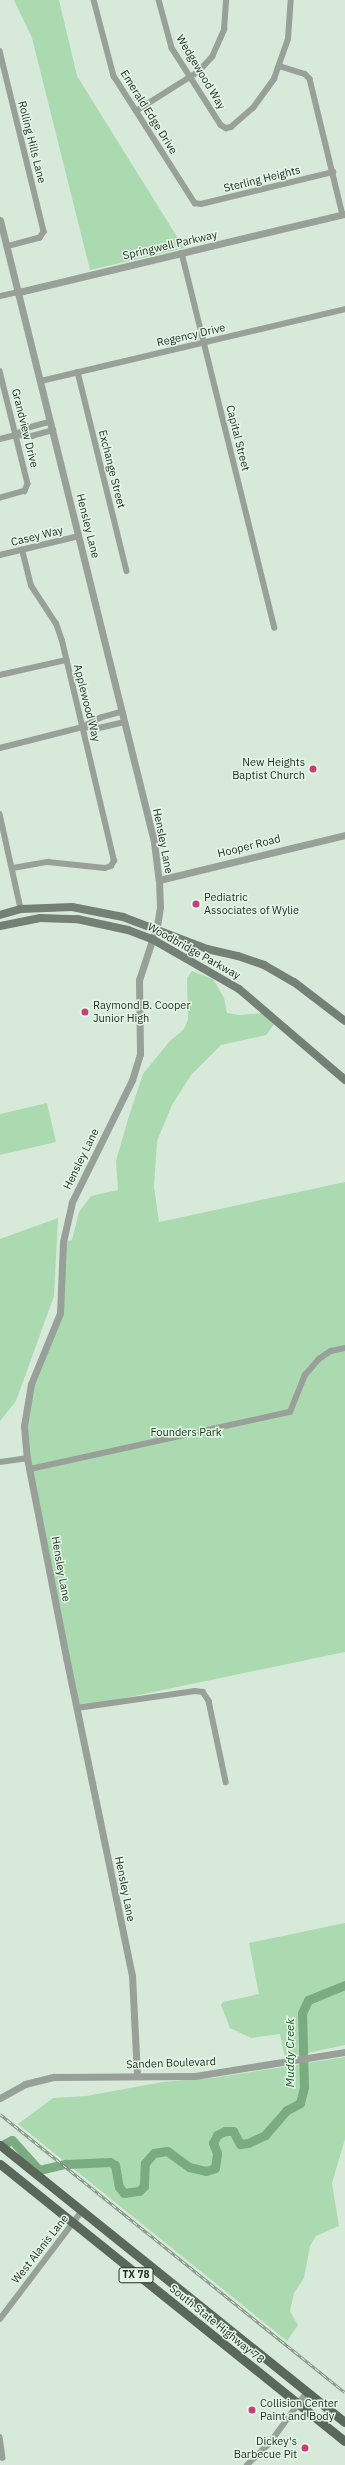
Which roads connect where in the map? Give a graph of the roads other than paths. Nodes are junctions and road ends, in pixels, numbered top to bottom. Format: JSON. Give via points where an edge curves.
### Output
{"nodes":[{"id":1,"x":94,"y":0,"type":"edge"},
{"id":2,"x":159,"y":0,"type":"edge"},
{"id":3,"x":226,"y":0,"type":"edge"},
{"id":4,"x":291,"y":0,"type":"edge"},
{"id":5,"x":0,"y":52,"type":"edge"},
{"id":6,"x":280,"y":66,"type":"junction"},
{"id":7,"x":190,"y":76,"type":"junction"},
{"id":8,"x":136,"y":111,"type":"junction"},
{"id":9,"x":333,"y":172,"type":"junction"},
{"id":10,"x":197,"y":204,"type":"joint"},
{"id":11,"x":344,"y":214,"type":"edge"},
{"id":12,"x":0,"y":220,"type":"edge"},
{"id":13,"x":7,"y":247,"type":"junction"},
{"id":14,"x":182,"y":253,"type":"junction"},
{"id":15,"x":19,"y":292,"type":"junction"},
{"id":16,"x":0,"y":296,"type":"edge"},
{"id":17,"x":345,"y":309,"type":"edge"},
{"id":18,"x":204,"y":342,"type":"junction"},
{"id":19,"x":0,"y":371,"type":"edge"},
{"id":20,"x":78,"y":372,"type":"junction"},
{"id":21,"x":2,"y":381,"type":"edge"},
{"id":22,"x":41,"y":381,"type":"junction"},
{"id":23,"x":51,"y":422,"type":"junction"},
{"id":24,"x":53,"y":430,"type":"junction"},
{"id":25,"x":16,"y":435,"type":"junction"},
{"id":26,"x":0,"y":439,"type":"edge"},
{"id":27,"x":0,"y":498,"type":"edge"},
{"id":28,"x":79,"y":536,"type":"junction"},
{"id":29,"x":22,"y":550,"type":"junction"},
{"id":30,"x":0,"y":555,"type":"edge"},
{"id":31,"x":127,"y":571,"type":"dead end"},
{"id":32,"x":275,"y":628,"type":"dead end"},
{"id":33,"x":66,"y":660,"type":"junction"},
{"id":34,"x":0,"y":675,"type":"edge"},
{"id":35,"x":122,"y":712,"type":"junction"},
{"id":36,"x":124,"y":722,"type":"junction"},
{"id":37,"x":83,"y":728,"type":"junction"},
{"id":38,"x":0,"y":748,"type":"edge"},
{"id":39,"x":0,"y":814,"type":"edge"},
{"id":40,"x":345,"y":835,"type":"edge"},
{"id":41,"x":13,"y":868,"type":"junction"},
{"id":42,"x":159,"y":880,"type":"junction"},
{"id":43,"x":21,"y":909,"type":"junction"},
{"id":44,"x":0,"y":915,"type":"edge"},
{"id":45,"x":22,"y":920,"type":"junction"},
{"id":46,"x":0,"y":926,"type":"edge"},
{"id":47,"x":156,"y":929,"type":"junction"},
{"id":48,"x":152,"y":938,"type":"junction"},
{"id":49,"x":345,"y":1021,"type":"edge"},
{"id":50,"x":345,"y":1080,"type":"edge"},
{"id":51,"x":345,"y":1348,"type":"edge"},
{"id":52,"x":28,"y":1458,"type":"junction"},
{"id":53,"x":0,"y":1462,"type":"edge"},
{"id":54,"x":30,"y":1469,"type":"junction"},
{"id":55,"x":77,"y":1708,"type":"junction"},
{"id":56,"x":226,"y":1782,"type":"dead end"},
{"id":57,"x":345,"y":2052,"type":"edge"},
{"id":58,"x":137,"y":2076,"type":"junction"},
{"id":59,"x":0,"y":2098,"type":"edge"},
{"id":60,"x":0,"y":2145,"type":"edge"},
{"id":61,"x":0,"y":2164,"type":"edge"},
{"id":62,"x":82,"y":2211,"type":"junction"},
{"id":63,"x":73,"y":2224,"type":"junction"},
{"id":64,"x":0,"y":2319,"type":"edge"},
{"id":65,"x":307,"y":2392,"type":"junction"},
{"id":66,"x":300,"y":2406,"type":"junction"},
{"id":67,"x":345,"y":2422,"type":"edge"},
{"id":68,"x":0,"y":2437,"type":"edge"},
{"id":69,"x":345,"y":2441,"type":"edge"},
{"id":70,"x":3,"y":2458,"type":"dead end"},
{"id":71,"x":247,"y":2465,"type":"edge"}],
"edges":[{"from":1,"to":8,"type":"street","name":"Emerald Edge Drive","via":[[111,70]]},
{"from":2,"to":7,"type":"street","name":"Wedgewood Way","via":[[170,44]]},
{"from":3,"to":7,"type":"street","via":[[226,24],[219,44],[207,63]]},
{"from":4,"to":6,"type":"street","via":[[290,28]]},
{"from":5,"to":13,"type":"street","name":"Rolling Hills Lane","via":[[44,232],[42,237]]},
{"from":6,"to":7,"type":"street","name":"Wedgewood Way","via":[[269,88],[253,108],[231,127],[226,128],[221,125]]},
{"from":6,"to":9,"type":"street","via":[[304,74],[310,79]]},
{"from":7,"to":8,"type":"street"},
{"from":8,"to":10,"type":"street","name":"Emerald Edge Drive"},
{"from":9,"to":10,"type":"street","name":"Sterling Heights"},
{"from":9,"to":11,"type":"street"},
{"from":11,"to":14,"type":"street","name":"Springwell Parkway"},
{"from":12,"to":13,"type":"street","name":"Hensley Lane"},
{"from":13,"to":15,"type":"street","name":"Hensley Lane"},
{"from":14,"to":15,"type":"street","name":"Springwell Parkway"},
{"from":14,"to":18,"type":"street","name":"Capital Street"},
{"from":15,"to":16,"type":"street","name":"Springwell Parkway"},
{"from":15,"to":22,"type":"street","name":"Hensley Lane"},
{"from":17,"to":18,"type":"street","name":"Regency Drive"},
{"from":18,"to":20,"type":"street","name":"Regency Drive"},
{"from":18,"to":32,"type":"street","name":"Capital Street"},
{"from":19,"to":21,"type":"street","name":"Grandview Drive"},
{"from":20,"to":22,"type":"street","name":"Regency Drive"},
{"from":20,"to":31,"type":"street","name":"Exchange Street"},
{"from":21,"to":25,"type":"street","name":"Grandview Drive"},
{"from":22,"to":23,"type":"street","name":"Hensley Lane"},
{"from":23,"to":24,"type":"street","name":"Hensley Lane"},
{"from":23,"to":25,"type":"street","via":[[28,428]]},
{"from":24,"to":25,"type":"street","via":[[30,436]]},
{"from":24,"to":28,"type":"street","name":"Hensley Lane"},
{"from":25,"to":26,"type":"street"},
{"from":25,"to":27,"type":"street","name":"Grandview Drive","via":[[27,489]]},
{"from":28,"to":29,"type":"street","name":"Casey Way"},
{"from":28,"to":35,"type":"street","name":"Hensley Lane"},
{"from":29,"to":30,"type":"street","name":"Casey Way"},
{"from":29,"to":33,"type":"street","name":"Applewood Way","via":[[32,586],[56,624]]},
{"from":33,"to":34,"type":"street"},
{"from":33,"to":37,"type":"street","name":"Applewood Way"},
{"from":35,"to":36,"type":"street","name":"Hensley Lane"},
{"from":35,"to":37,"type":"street","via":[[101,718]]},
{"from":36,"to":37,"type":"street","via":[[99,728]]},
{"from":36,"to":42,"type":"street","name":"Hensley Lane","via":[[154,842]]},
{"from":37,"to":38,"type":"street"},
{"from":37,"to":41,"type":"street","name":"Applewood Way","via":[[114,861],[111,866],[97,868],[48,862]]},
{"from":39,"to":41,"type":"street"},
{"from":40,"to":42,"type":"street","name":"Hooper Road"},
{"from":41,"to":43,"type":"street"},
{"from":42,"to":47,"type":"street","name":"Hensley Lane","via":[[160,907]]},
{"from":43,"to":44,"type":"main road","name":"Woodbridge Parkway"},
{"from":43,"to":45,"type":"main road"},
{"from":43,"to":47,"type":"main road","name":"Woodbridge Parkway","via":[[72,907],[123,917]]},
{"from":45,"to":46,"type":"main road","name":"Woodbridge Parkway"},
{"from":45,"to":48,"type":"main road","name":"Woodbridge Parkway","via":[[77,919]]},
{"from":47,"to":48,"type":"street","name":"Hensley Lane"},
{"from":47,"to":49,"type":"main road","name":"Woodbridge Parkway","via":[[207,949],[264,965],[294,982]]},
{"from":48,"to":50,"type":"main road","name":"Woodbridge Parkway","via":[[240,989]]},
{"from":48,"to":52,"type":"street","name":"Hensley Lane","via":[[139,980],[142,1031],[137,1066],[72,1202],[63,1242],[60,1313],[31,1384],[24,1426]]},
{"from":51,"to":54,"type":"street","via":[[330,1350],[305,1375],[290,1412]]},
{"from":52,"to":53,"type":"street"},
{"from":52,"to":54,"type":"street","name":"Hensley Lane"},
{"from":54,"to":55,"type":"street","name":"Hensley Lane"},
{"from":55,"to":56,"type":"street","via":[[203,1692],[209,1701]]},
{"from":55,"to":58,"type":"street","name":"Hensley Lane","via":[[132,1976]]},
{"from":57,"to":58,"type":"street","name":"Sanden Boulevard","via":[[196,2076]]},
{"from":58,"to":59,"type":"street","name":"Sanden Boulevard","via":[[54,2077],[25,2084]]},
{"from":60,"to":62,"type":"main road","name":"South State Highway 78","number":"TX 78"},
{"from":61,"to":63,"type":"main road","name":"South State Highway 78","number":"TX 78"},
{"from":62,"to":63,"type":"street","name":"West Alanis Lane"},
{"from":62,"to":65,"type":"main road","name":"South State Highway 78","number":"TX 78"},
{"from":63,"to":64,"type":"street","name":"West Alanis Lane"},
{"from":63,"to":66,"type":"main road","name":"South State Highway 78","number":"TX 78"},
{"from":65,"to":66,"type":"street"},
{"from":65,"to":67,"type":"main road","name":"South State Highway 78","number":"TX 78"},
{"from":66,"to":69,"type":"main road","name":"South State Highway 78","number":"TX 78"},
{"from":66,"to":71,"type":"street","via":[[270,2444]]},
{"from":68,"to":70,"type":"street"}]}
